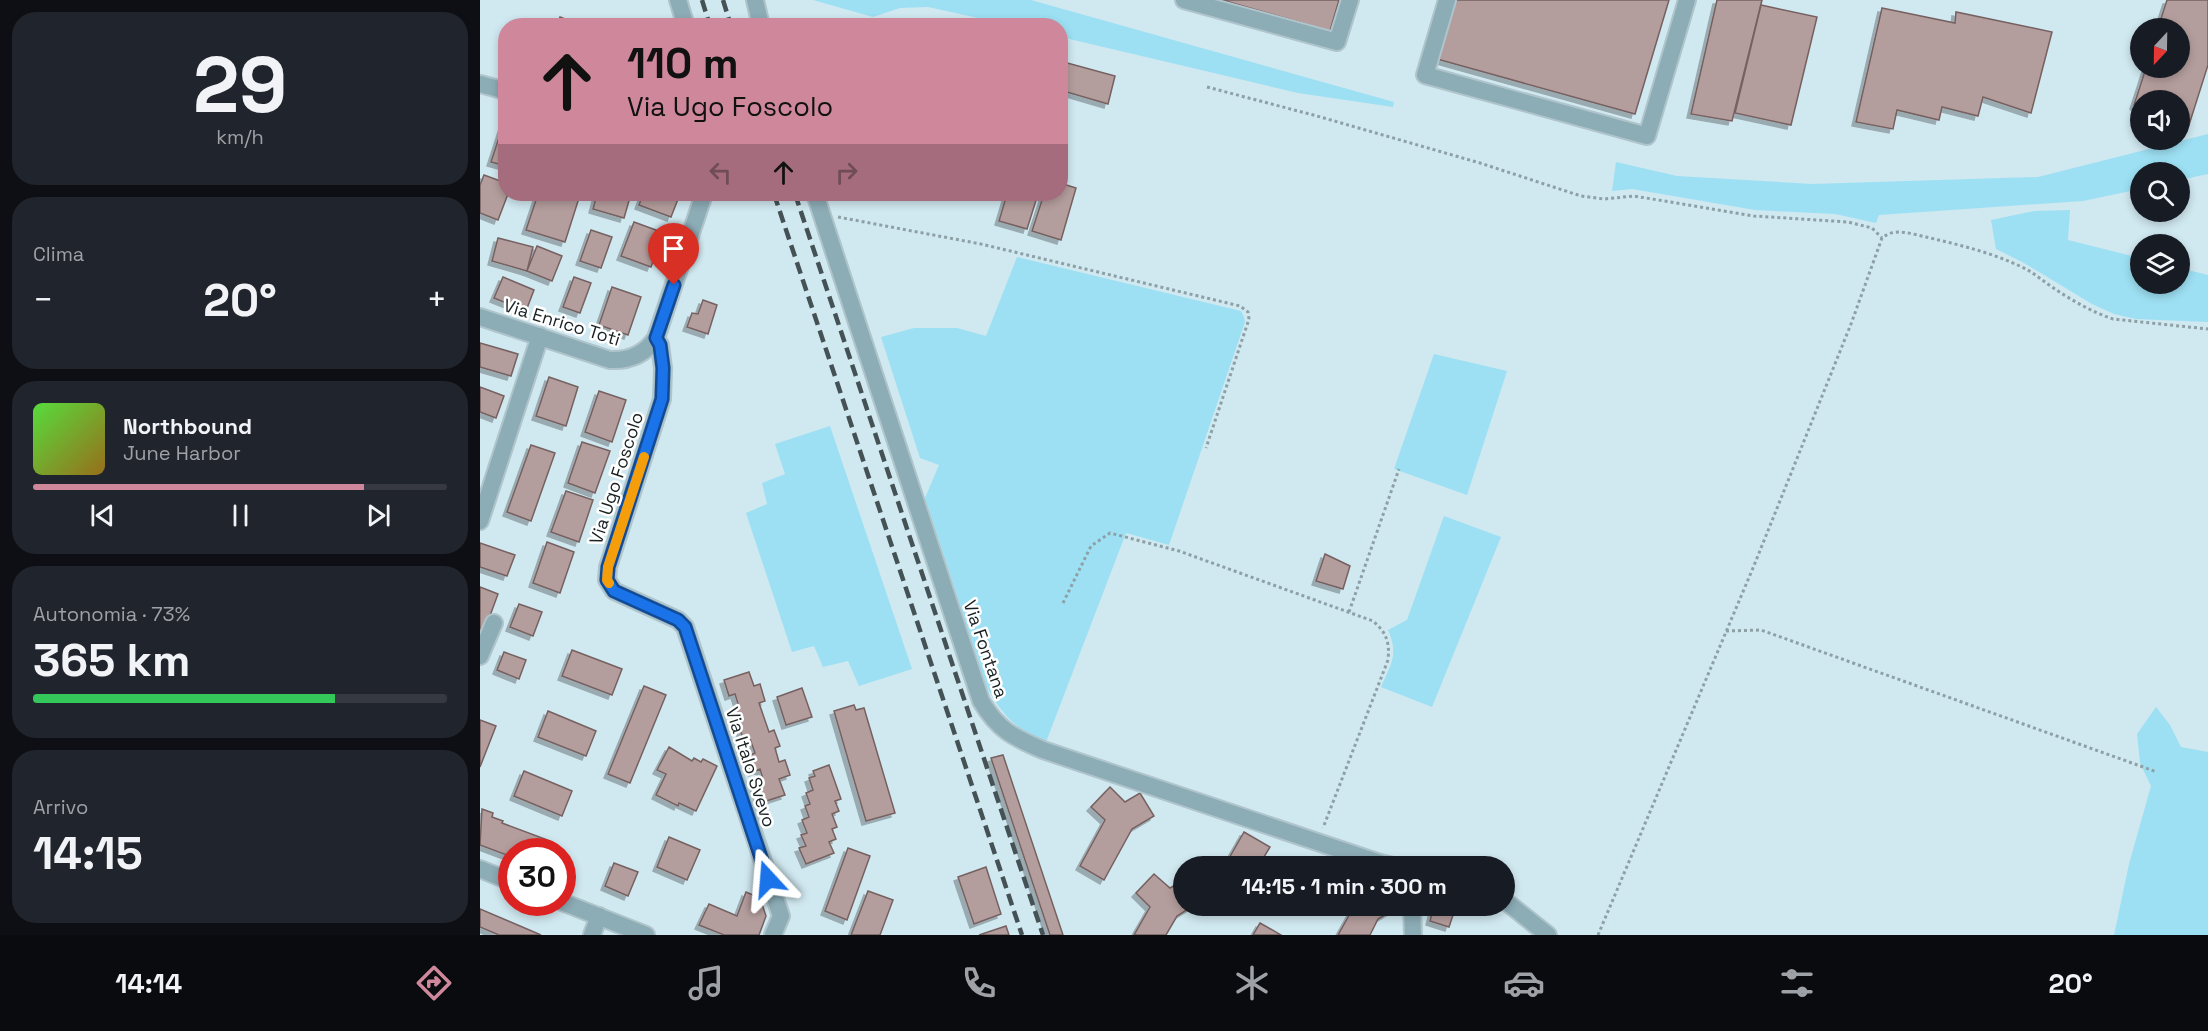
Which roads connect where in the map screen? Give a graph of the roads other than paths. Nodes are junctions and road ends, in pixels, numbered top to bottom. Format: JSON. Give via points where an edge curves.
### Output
{"nodes":[{"id":1,"x":678,"y":0,"type":"edge"},
{"id":2,"x":755,"y":0,"type":"edge"},
{"id":3,"x":1184,"y":0,"type":"edge"},
{"id":4,"x":1350,"y":0,"type":"edge"},
{"id":5,"x":1447,"y":0,"type":"edge"},
{"id":6,"x":1687,"y":0,"type":"edge"},
{"id":7,"x":684,"y":18,"type":"edge"},
{"id":8,"x":759,"y":18,"type":"edge"},
{"id":9,"x":480,"y":84,"type":"edge"},
{"id":10,"x":498,"y":89,"type":"edge"},
{"id":11,"x":702,"y":201,"type":"edge"},
{"id":12,"x":817,"y":201,"type":"edge"},
{"id":13,"x":480,"y":317,"type":"edge"},
{"id":14,"x":540,"y":336,"type":"junction"},
{"id":15,"x":656,"y":338,"type":"junction"},
{"id":16,"x":633,"y":358,"type":"junction"},
{"id":17,"x":663,"y":384,"type":"junction"},
{"id":18,"x":480,"y":521,"type":"edge"},
{"id":19,"x":494,"y":623,"type":"dead end"},
{"id":20,"x":690,"y":644,"type":"joint"},
{"id":21,"x":480,"y":656,"type":"edge"},
{"id":22,"x":1362,"y":856,"type":"edge"},
{"id":23,"x":480,"y":869,"type":"edge"},
{"id":24,"x":498,"y":876,"type":"edge"},
{"id":25,"x":576,"y":907,"type":"edge"},
{"id":26,"x":1515,"y":909,"type":"edge"},
{"id":27,"x":599,"y":916,"type":"junction"},
{"id":28,"x":1412,"y":916,"type":"edge"},
{"id":29,"x":591,"y":935,"type":"edge"},
{"id":30,"x":646,"y":935,"type":"edge"},
{"id":31,"x":773,"y":935,"type":"edge"},
{"id":32,"x":1413,"y":935,"type":"edge"},
{"id":33,"x":1548,"y":935,"type":"edge"}],
"edges":[{"from":1,"to":7,"type":"street"},
{"from":2,"to":8,"type":"street"},
{"from":3,"to":4,"type":"street","via":[[1337,42]]},
{"from":5,"to":6,"type":"street","via":[[1425,75],[1647,136]]},
{"from":9,"to":10,"type":"street"},
{"from":11,"to":15,"type":"street","name":"Via Ugo Foscolo"},
{"from":12,"to":22,"type":"street","name":"Via Fontana","via":[[981,701],[991,717],[1004,731],[1043,750]]},
{"from":13,"to":14,"type":"street","name":"Via Enrico Toti"},
{"from":14,"to":16,"type":"street","name":"Via Enrico Toti","via":[[610,360]]},
{"from":14,"to":18,"type":"street"},
{"from":15,"to":16,"type":"street"},
{"from":15,"to":17,"type":"street","name":"Via Ugo Foscolo"},
{"from":16,"to":17,"type":"street"},
{"from":17,"to":20,"type":"street","name":"Via Ugo Foscolo","via":[[660,407],[607,580],[614,591],[678,620],[685,627]]},
{"from":19,"to":21,"type":"street"},
{"from":20,"to":31,"type":"street","name":"Via Italo Svevo","via":[[781,916]]},
{"from":23,"to":24,"type":"street"},
{"from":25,"to":27,"type":"street"},
{"from":26,"to":33,"type":"street"},
{"from":27,"to":29,"type":"street"},
{"from":27,"to":30,"type":"street"},
{"from":28,"to":32,"type":"street"}]}
